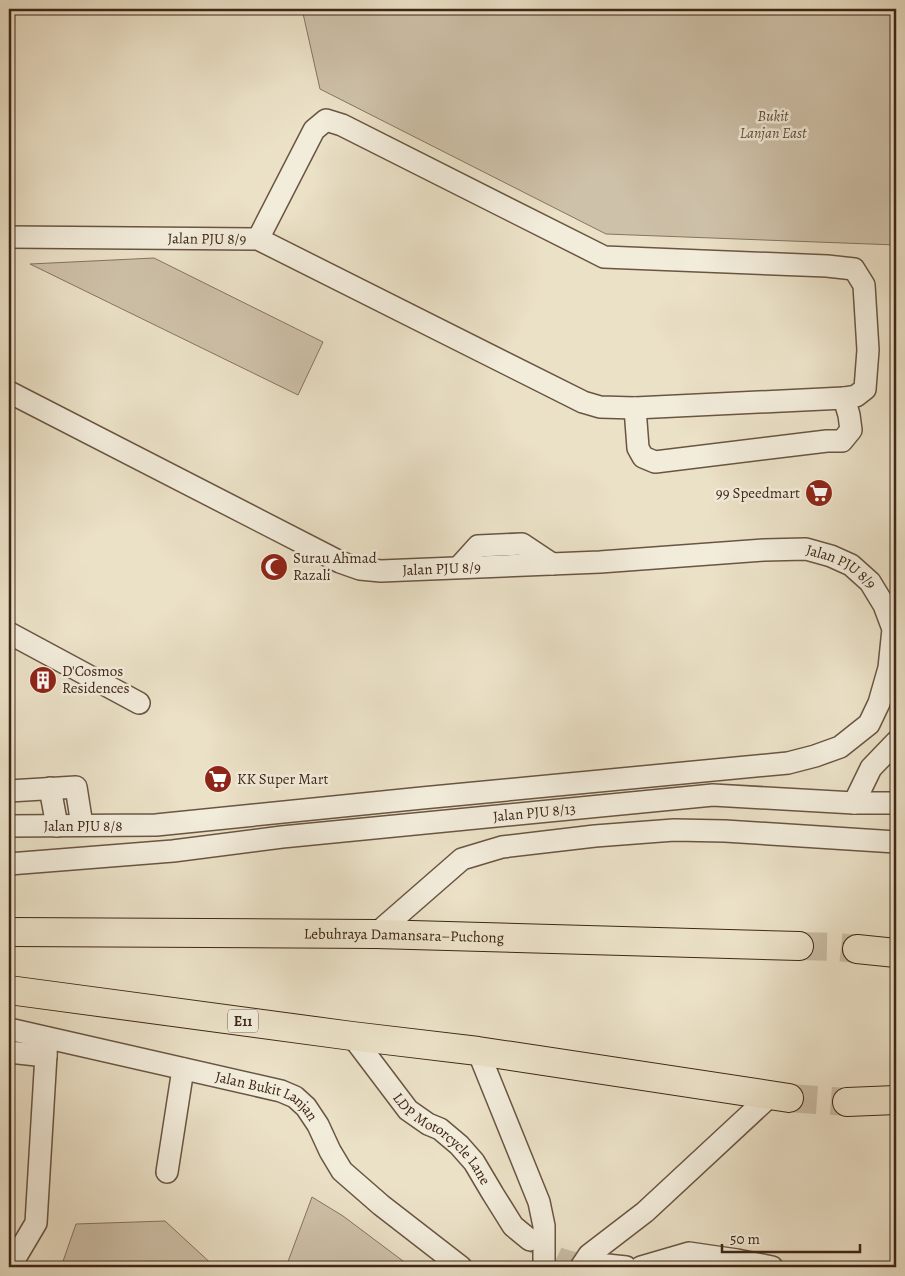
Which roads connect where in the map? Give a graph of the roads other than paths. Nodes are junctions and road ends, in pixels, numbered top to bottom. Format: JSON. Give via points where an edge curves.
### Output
{"nodes":[{"id":1,"x":9,"y":237,"type":"edge"},
{"id":2,"x":258,"y":239,"type":"junction"},
{"id":3,"x":9,"y":392,"type":"edge"},
{"id":4,"x":844,"y":398,"type":"junction"},
{"id":5,"x":635,"y":408,"type":"junction"},
{"id":6,"x":9,"y":633,"type":"edge"},
{"id":7,"x":139,"y":703,"type":"dead end"},
{"id":8,"x":896,"y":742,"type":"edge"},
{"id":9,"x":50,"y":788,"type":"junction"},
{"id":10,"x":9,"y":791,"type":"edge"},
{"id":11,"x":854,"y":803,"type":"junction"},
{"id":12,"x":896,"y":803,"type":"edge"},
{"id":13,"x":86,"y":825,"type":"junction"},
{"id":14,"x":156,"y":825,"type":"junction"},
{"id":15,"x":9,"y":826,"type":"edge"},
{"id":16,"x":56,"y":826,"type":"junction"},
{"id":17,"x":130,"y":836,"type":"junction"},
{"id":18,"x":896,"y":842,"type":"edge"},
{"id":19,"x":173,"y":851,"type":"junction"},
{"id":20,"x":57,"y":860,"type":"junction"},
{"id":21,"x":9,"y":864,"type":"edge"},
{"id":22,"x":9,"y":932,"type":"edge"},
{"id":23,"x":376,"y":934,"type":"junction"},
{"id":24,"x":799,"y":946,"type":"tunnel mouth"},
{"id":25,"x":857,"y":949,"type":"tunnel mouth"},
{"id":26,"x":896,"y":953,"type":"edge"},
{"id":27,"x":9,"y":990,"type":"edge"},
{"id":28,"x":9,"y":1029,"type":"edge"},
{"id":29,"x":352,"y":1036,"type":"junction"},
{"id":30,"x":47,"y":1047,"type":"junction"},
{"id":31,"x":478,"y":1051,"type":"junction"},
{"id":32,"x":9,"y":1052,"type":"edge"},
{"id":33,"x":183,"y":1069,"type":"junction"},
{"id":34,"x":780,"y":1096,"type":"joint"},
{"id":35,"x":896,"y":1100,"type":"edge"},
{"id":36,"x":847,"y":1102,"type":"tunnel mouth"},
{"id":37,"x":167,"y":1172,"type":"dead end"},
{"id":38,"x":530,"y":1240,"type":"tunnel mouth"},
{"id":39,"x":9,"y":1255,"type":"edge"},
{"id":40,"x":461,"y":1267,"type":"edge"},
{"id":41,"x":544,"y":1267,"type":"edge"},
{"id":42,"x":582,"y":1267,"type":"edge"},
{"id":43,"x":641,"y":1267,"type":"edge"},
{"id":44,"x":772,"y":1267,"type":"edge"}],
"edges":[{"from":1,"to":2,"type":"street","name":"Jalan PJU 8/9"},
{"from":2,"to":4,"type":"street","name":"Jalan PJU 8/9","via":[[314,130],[326,120],[334,122],[604,257],[854,269],[864,284],[868,350],[865,389],[856,396]]},
{"from":2,"to":5,"type":"street","name":"Jalan PJU 8/9","via":[[583,402],[600,407]]},
{"from":3,"to":14,"type":"street","name":"Jalan PJU 8/9","via":[[360,570],[600,562],[806,549],[851,565],[870,582],[893,629],[889,668],[880,703],[869,724],[840,747],[816,756],[788,763]]},
{"from":4,"to":5,"type":"street","name":"Jalan PJU 8/9"},
{"from":4,"to":5,"type":"street","via":[[850,430],[842,441],[655,462],[643,457],[638,448]]},
{"from":6,"to":7,"type":"street"},
{"from":8,"to":11,"type":"street","via":[[870,768]]},
{"from":9,"to":10,"type":"street"},
{"from":9,"to":13,"type":"street","via":[[76,786]]},
{"from":9,"to":16,"type":"street"},
{"from":11,"to":12,"type":"street","name":"Jalan PJU 8/13"},
{"from":11,"to":19,"type":"street","name":"Jalan PJU 8/13","via":[[713,795],[282,837]]},
{"from":13,"to":14,"type":"street","name":"Jalan PJU 8/8"},
{"from":13,"to":16,"type":"street","name":"Jalan PJU 8/8"},
{"from":13,"to":17,"type":"street"},
{"from":14,"to":17,"type":"street"},
{"from":15,"to":16,"type":"street","name":"Jalan PJU 8/8"},
{"from":17,"to":19,"type":"street"},
{"from":17,"to":20,"type":"street","via":[[108,848]]},
{"from":18,"to":23,"type":"street","via":[[674,830],[502,847],[462,859]]},
{"from":19,"to":20,"type":"street","name":"Jalan PJU 8/13"},
{"from":20,"to":21,"type":"street"},
{"from":22,"to":23,"type":"highway","name":"Lebuhraya Damansara–Puchong"},
{"from":23,"to":24,"type":"highway","name":"Lebuhraya Damansara–Puchong"},
{"from":25,"to":26,"type":"highway"},
{"from":27,"to":29,"type":"highway","number":"E11"},
{"from":28,"to":30,"type":"street","name":"Jalan Bukit Lanjan"},
{"from":29,"to":31,"type":"highway","number":"E11"},
{"from":29,"to":38,"type":"street","name":"LDP Motorcycle Lane","via":[[408,1110],[440,1129],[474,1162],[513,1226]]},
{"from":30,"to":32,"type":"street"},
{"from":30,"to":33,"type":"street","name":"Jalan Bukit Lanjan"},
{"from":30,"to":39,"type":"street","via":[[36,1223],[17,1256]]},
{"from":31,"to":34,"type":"highway","number":"E11"},
{"from":31,"to":41,"type":"street","via":[[539,1202],[544,1226]]},
{"from":33,"to":37,"type":"street"},
{"from":33,"to":40,"type":"street","name":"Jalan Bukit Lanjan","via":[[295,1097],[318,1125],[342,1170]]},
{"from":34,"to":42,"type":"street","via":[[645,1212],[589,1255]]},
{"from":35,"to":36,"type":"highway"},
{"from":43,"to":44,"type":"street","via":[[689,1253]]}]}
